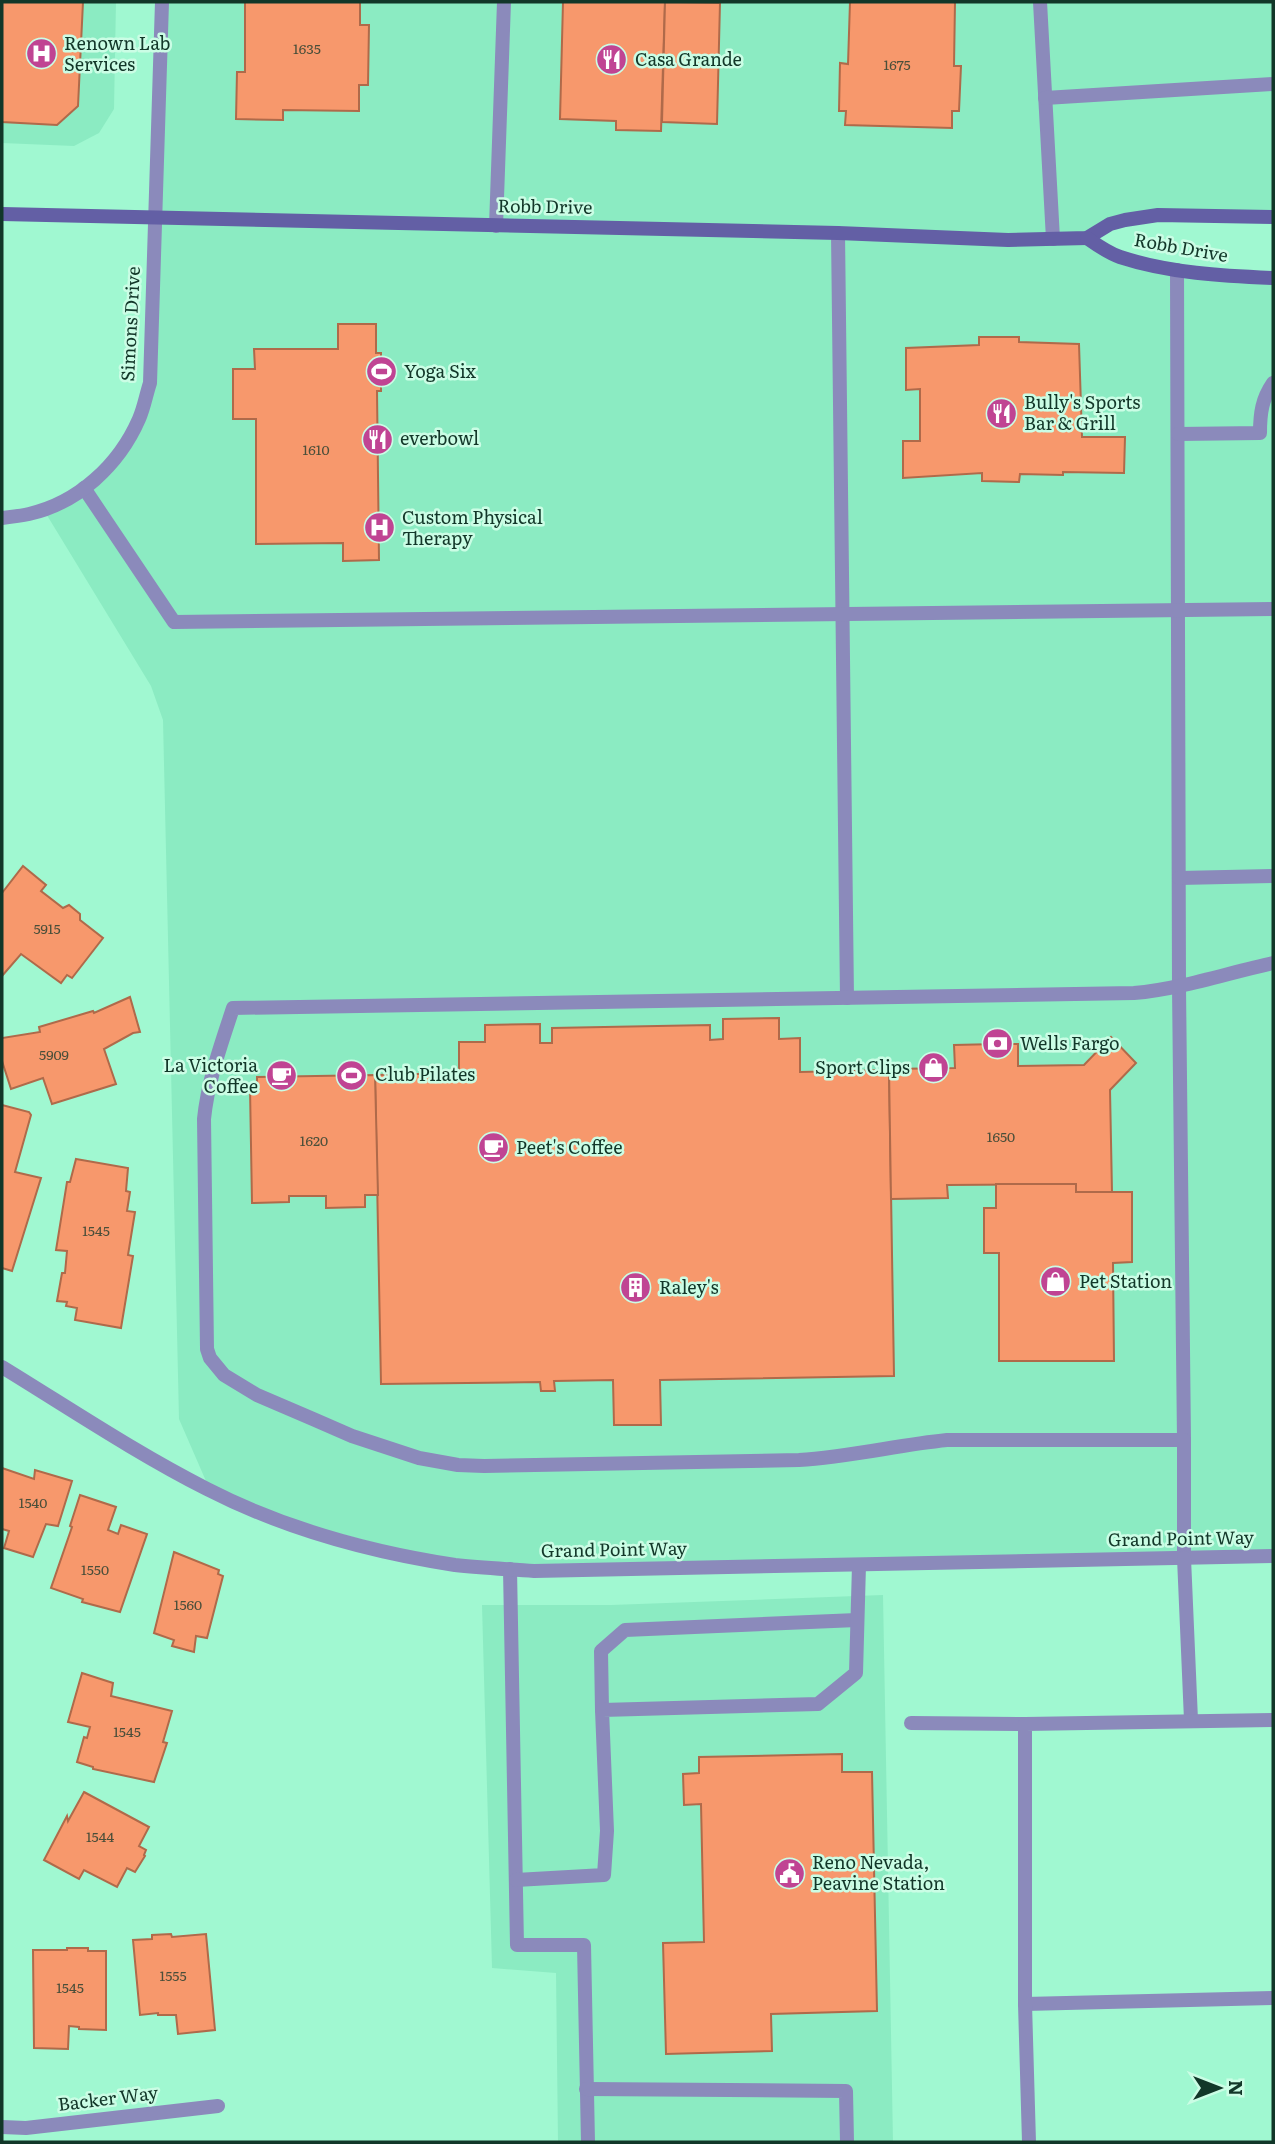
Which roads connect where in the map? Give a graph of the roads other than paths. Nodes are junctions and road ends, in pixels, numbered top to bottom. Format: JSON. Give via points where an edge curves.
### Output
{"nodes":[{"id":1,"x":162,"y":2,"type":"edge"},
{"id":2,"x":504,"y":2,"type":"edge"},
{"id":3,"x":1040,"y":2,"type":"edge"},
{"id":4,"x":1273,"y":84,"type":"edge"},
{"id":5,"x":1045,"y":98,"type":"junction"},
{"id":6,"x":2,"y":214,"type":"edge"},
{"id":7,"x":1273,"y":217,"type":"edge"},
{"id":8,"x":155,"y":218,"type":"junction"},
{"id":9,"x":496,"y":226,"type":"junction"},
{"id":10,"x":838,"y":233,"type":"junction"},
{"id":11,"x":1087,"y":238,"type":"junction"},
{"id":12,"x":1053,"y":239,"type":"junction"},
{"id":13,"x":1177,"y":270,"type":"junction"},
{"id":14,"x":1273,"y":278,"type":"edge"},
{"id":15,"x":1273,"y":383,"type":"edge"},
{"id":16,"x":1178,"y":434,"type":"junction"},
{"id":17,"x":85,"y":488,"type":"junction"},
{"id":18,"x":2,"y":518,"type":"edge"},
{"id":19,"x":1273,"y":609,"type":"edge"},
{"id":20,"x":1178,"y":611,"type":"junction"},
{"id":21,"x":842,"y":614,"type":"junction"},
{"id":22,"x":1273,"y":876,"type":"edge"},
{"id":23,"x":1179,"y":878,"type":"junction"},
{"id":24,"x":1273,"y":963,"type":"edge"},
{"id":25,"x":1179,"y":987,"type":"junction"},
{"id":26,"x":847,"y":998,"type":"junction"},
{"id":27,"x":2,"y":1367,"type":"edge"},
{"id":28,"x":1184,"y":1440,"type":"junction"},
{"id":29,"x":1273,"y":1556,"type":"edge"},
{"id":30,"x":1184,"y":1558,"type":"junction"},
{"id":31,"x":859,"y":1565,"type":"junction"},
{"id":32,"x":510,"y":1569,"type":"junction"},
{"id":33,"x":858,"y":1620,"type":"junction"},
{"id":34,"x":602,"y":1710,"type":"junction"},
{"id":35,"x":1191,"y":1720,"type":"junction"},
{"id":36,"x":1273,"y":1720,"type":"edge"},
{"id":37,"x":911,"y":1723,"type":"dead end"},
{"id":38,"x":1025,"y":1724,"type":"junction"},
{"id":39,"x":516,"y":1880,"type":"junction"},
{"id":40,"x":1273,"y":1998,"type":"edge"},
{"id":41,"x":1025,"y":2004,"type":"junction"},
{"id":42,"x":586,"y":2089,"type":"junction"},
{"id":43,"x":218,"y":2106,"type":"dead end"},
{"id":44,"x":2,"y":2127,"type":"edge"},
{"id":45,"x":588,"y":2142,"type":"edge"},
{"id":46,"x":847,"y":2142,"type":"edge"},
{"id":47,"x":1030,"y":2142,"type":"edge"}],
"edges":[{"from":1,"to":8,"type":"street","name":"Simons Drive"},
{"from":2,"to":9,"type":"street"},
{"from":3,"to":5,"type":"street"},
{"from":4,"to":5,"type":"street"},
{"from":5,"to":12,"type":"street"},
{"from":6,"to":8,"type":"main road","name":"Robb Drive"},
{"from":7,"to":11,"type":"main road","name":"Robb Drive","via":[[1142,216],[1110,224]]},
{"from":8,"to":9,"type":"main road","name":"Robb Drive"},
{"from":8,"to":17,"type":"street","name":"Simons Drive","via":[[150,383],[140,418],[122,451]]},
{"from":9,"to":10,"type":"main road","name":"Robb Drive"},
{"from":10,"to":12,"type":"main road","name":"Robb Drive"},
{"from":10,"to":21,"type":"street"},
{"from":11,"to":12,"type":"main road","name":"Robb Drive"},
{"from":11,"to":13,"type":"main road","name":"Robb Drive","via":[[1120,257]]},
{"from":13,"to":14,"type":"main road","name":"Robb Drive"},
{"from":13,"to":16,"type":"street"},
{"from":15,"to":16,"type":"street","via":[[1260,409],[1260,433]]},
{"from":16,"to":20,"type":"street"},
{"from":17,"to":18,"type":"street","name":"Simons Drive","via":[[29,514]]},
{"from":17,"to":21,"type":"street","via":[[174,622]]},
{"from":19,"to":20,"type":"street"},
{"from":20,"to":21,"type":"street"},
{"from":20,"to":23,"type":"street"},
{"from":21,"to":26,"type":"street"},
{"from":22,"to":23,"type":"street"},
{"from":23,"to":25,"type":"street"},
{"from":24,"to":25,"type":"street"},
{"from":25,"to":26,"type":"street","via":[[1134,993]]},
{"from":25,"to":28,"type":"street"},
{"from":26,"to":28,"type":"street","via":[[233,1008],[211,1075],[204,1119],[210,1358],[224,1375],[257,1395],[352,1436],[419,1458],[458,1465],[799,1460],[947,1440]]},
{"from":27,"to":32,"type":"street","name":"Grand Point Way","via":[[208,1490],[287,1524],[372,1549],[456,1565]]},
{"from":28,"to":30,"type":"street"},
{"from":29,"to":30,"type":"street","name":"Grand Point Way"},
{"from":30,"to":31,"type":"street","name":"Grand Point Way"},
{"from":30,"to":35,"type":"street"},
{"from":31,"to":32,"type":"street","name":"Grand Point Way"},
{"from":31,"to":33,"type":"street"},
{"from":32,"to":39,"type":"street"},
{"from":33,"to":34,"type":"street","via":[[856,1673],[818,1704]]},
{"from":33,"to":34,"type":"street","via":[[625,1630],[601,1651]]},
{"from":34,"to":39,"type":"street","via":[[607,1832],[604,1875]]},
{"from":35,"to":36,"type":"street"},
{"from":35,"to":38,"type":"street"},
{"from":37,"to":38,"type":"street"},
{"from":38,"to":41,"type":"street"},
{"from":39,"to":42,"type":"street","via":[[517,1945],[584,1945]]},
{"from":40,"to":41,"type":"street"},
{"from":41,"to":47,"type":"street"},
{"from":42,"to":45,"type":"street"},
{"from":42,"to":46,"type":"street","via":[[846,2091]]},
{"from":43,"to":44,"type":"street","name":"Backer Way"}]}
